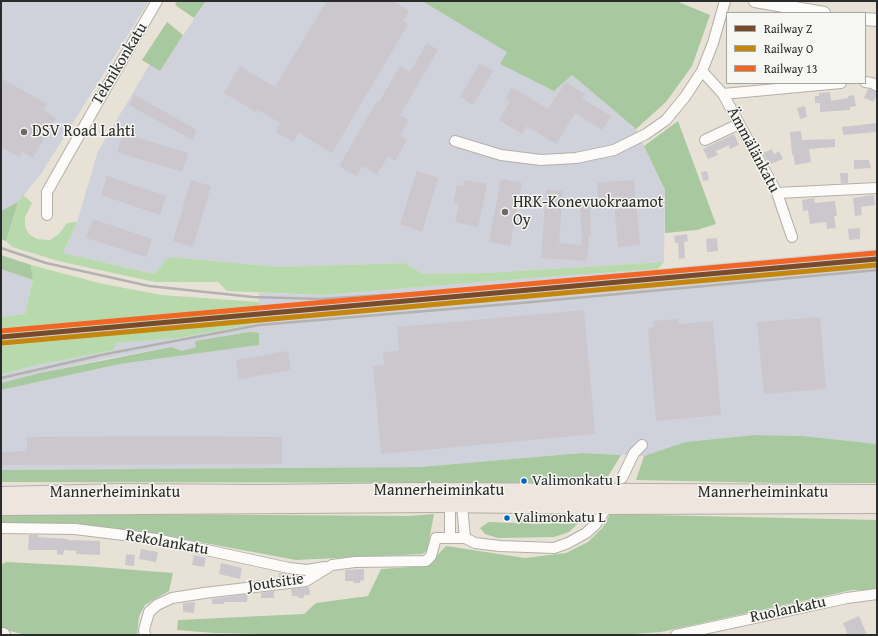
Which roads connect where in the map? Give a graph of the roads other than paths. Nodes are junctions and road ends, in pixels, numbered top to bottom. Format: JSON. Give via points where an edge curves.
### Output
{"nodes":[{"id":1,"x":157,"y":1,"type":"edge"},
{"id":2,"x":725,"y":1,"type":"edge"},
{"id":3,"x":755,"y":1,"type":"edge"},
{"id":4,"x":818,"y":12,"type":"edge"},
{"id":5,"x":866,"y":19,"type":"edge"},
{"id":6,"x":877,"y":20,"type":"edge"},
{"id":7,"x":702,"y":70,"type":"junction"},
{"id":8,"x":866,"y":82,"type":"edge"},
{"id":9,"x":831,"y":84,"type":"edge"},
{"id":10,"x":877,"y":86,"type":"edge"},
{"id":11,"x":723,"y":94,"type":"junction"},
{"id":12,"x":739,"y":124,"type":"junction"},
{"id":13,"x":705,"y":140,"type":"dead end"},
{"id":14,"x":455,"y":141,"type":"dead end"},
{"id":15,"x":877,"y":188,"type":"edge"},
{"id":16,"x":776,"y":192,"type":"junction"},
{"id":17,"x":46,"y":215,"type":"dead end"},
{"id":18,"x":792,"y":237,"type":"dead end"},
{"id":19,"x":642,"y":445,"type":"dead end"},
{"id":20,"x":622,"y":478,"type":"dead end"},
{"id":21,"x":877,"y":493,"type":"edge"},
{"id":22,"x":1,"y":494,"type":"edge"},
{"id":23,"x":456,"y":500,"type":"junction"},
{"id":24,"x":877,"y":504,"type":"edge"},
{"id":25,"x":1,"y":507,"type":"edge"},
{"id":26,"x":603,"y":513,"type":"dead end"},
{"id":27,"x":1,"y":528,"type":"edge"},
{"id":28,"x":450,"y":538,"type":"junction"},
{"id":29,"x":465,"y":538,"type":"junction"},
{"id":30,"x":332,"y":565,"type":"junction"},
{"id":31,"x":877,"y":594,"type":"edge"},
{"id":32,"x":145,"y":635,"type":"edge"},
{"id":33,"x":676,"y":635,"type":"edge"}],
"edges":[{"from":1,"to":17,"type":"street","name":"Teknikonkatu","via":[[47,192]]},
{"from":2,"to":7,"type":"street"},
{"from":3,"to":4,"type":"street"},
{"from":5,"to":6,"type":"street"},
{"from":7,"to":11,"type":"street","name":"Ämmälänkatu"},
{"from":7,"to":14,"type":"street","via":[[666,120],[646,134],[614,150],[576,158],[541,160],[501,155]]},
{"from":8,"to":10,"type":"street"},
{"from":9,"to":11,"type":"street"},
{"from":11,"to":12,"type":"street","name":"Ämmälänkatu"},
{"from":12,"to":13,"type":"street"},
{"from":12,"to":16,"type":"street","name":"Ämmälänkatu"},
{"from":15,"to":16,"type":"street"},
{"from":16,"to":18,"type":"street","name":"Ämmälänkatu"},
{"from":19,"to":20,"type":"street","via":[[634,453]]},
{"from":21,"to":23,"type":"main road","name":"Mannerheiminkatu"},
{"from":22,"to":23,"type":"main road","name":"Mannerheiminkatu","via":[[265,493]]},
{"from":23,"to":24,"type":"main road","name":"Mannerheiminkatu","via":[[616,506]]},
{"from":23,"to":25,"type":"main road","name":"Mannerheiminkatu"},
{"from":23,"to":28,"type":"street"},
{"from":23,"to":29,"type":"street"},
{"from":26,"to":29,"type":"street","via":[[586,533],[554,548],[500,546],[475,543]]},
{"from":27,"to":30,"type":"street","name":"Rekolankatu","via":[[75,528],[156,539],[289,568],[307,570]]},
{"from":28,"to":29,"type":"street"},
{"from":28,"to":30,"type":"street","name":"Joutsitie","via":[[436,538],[426,561],[355,562]]},
{"from":30,"to":32,"type":"street","name":"Joutsitie","via":[[306,581],[172,598],[149,612]]},
{"from":31,"to":33,"type":"street","name":"Ruolankatu","via":[[840,599]]}]}
